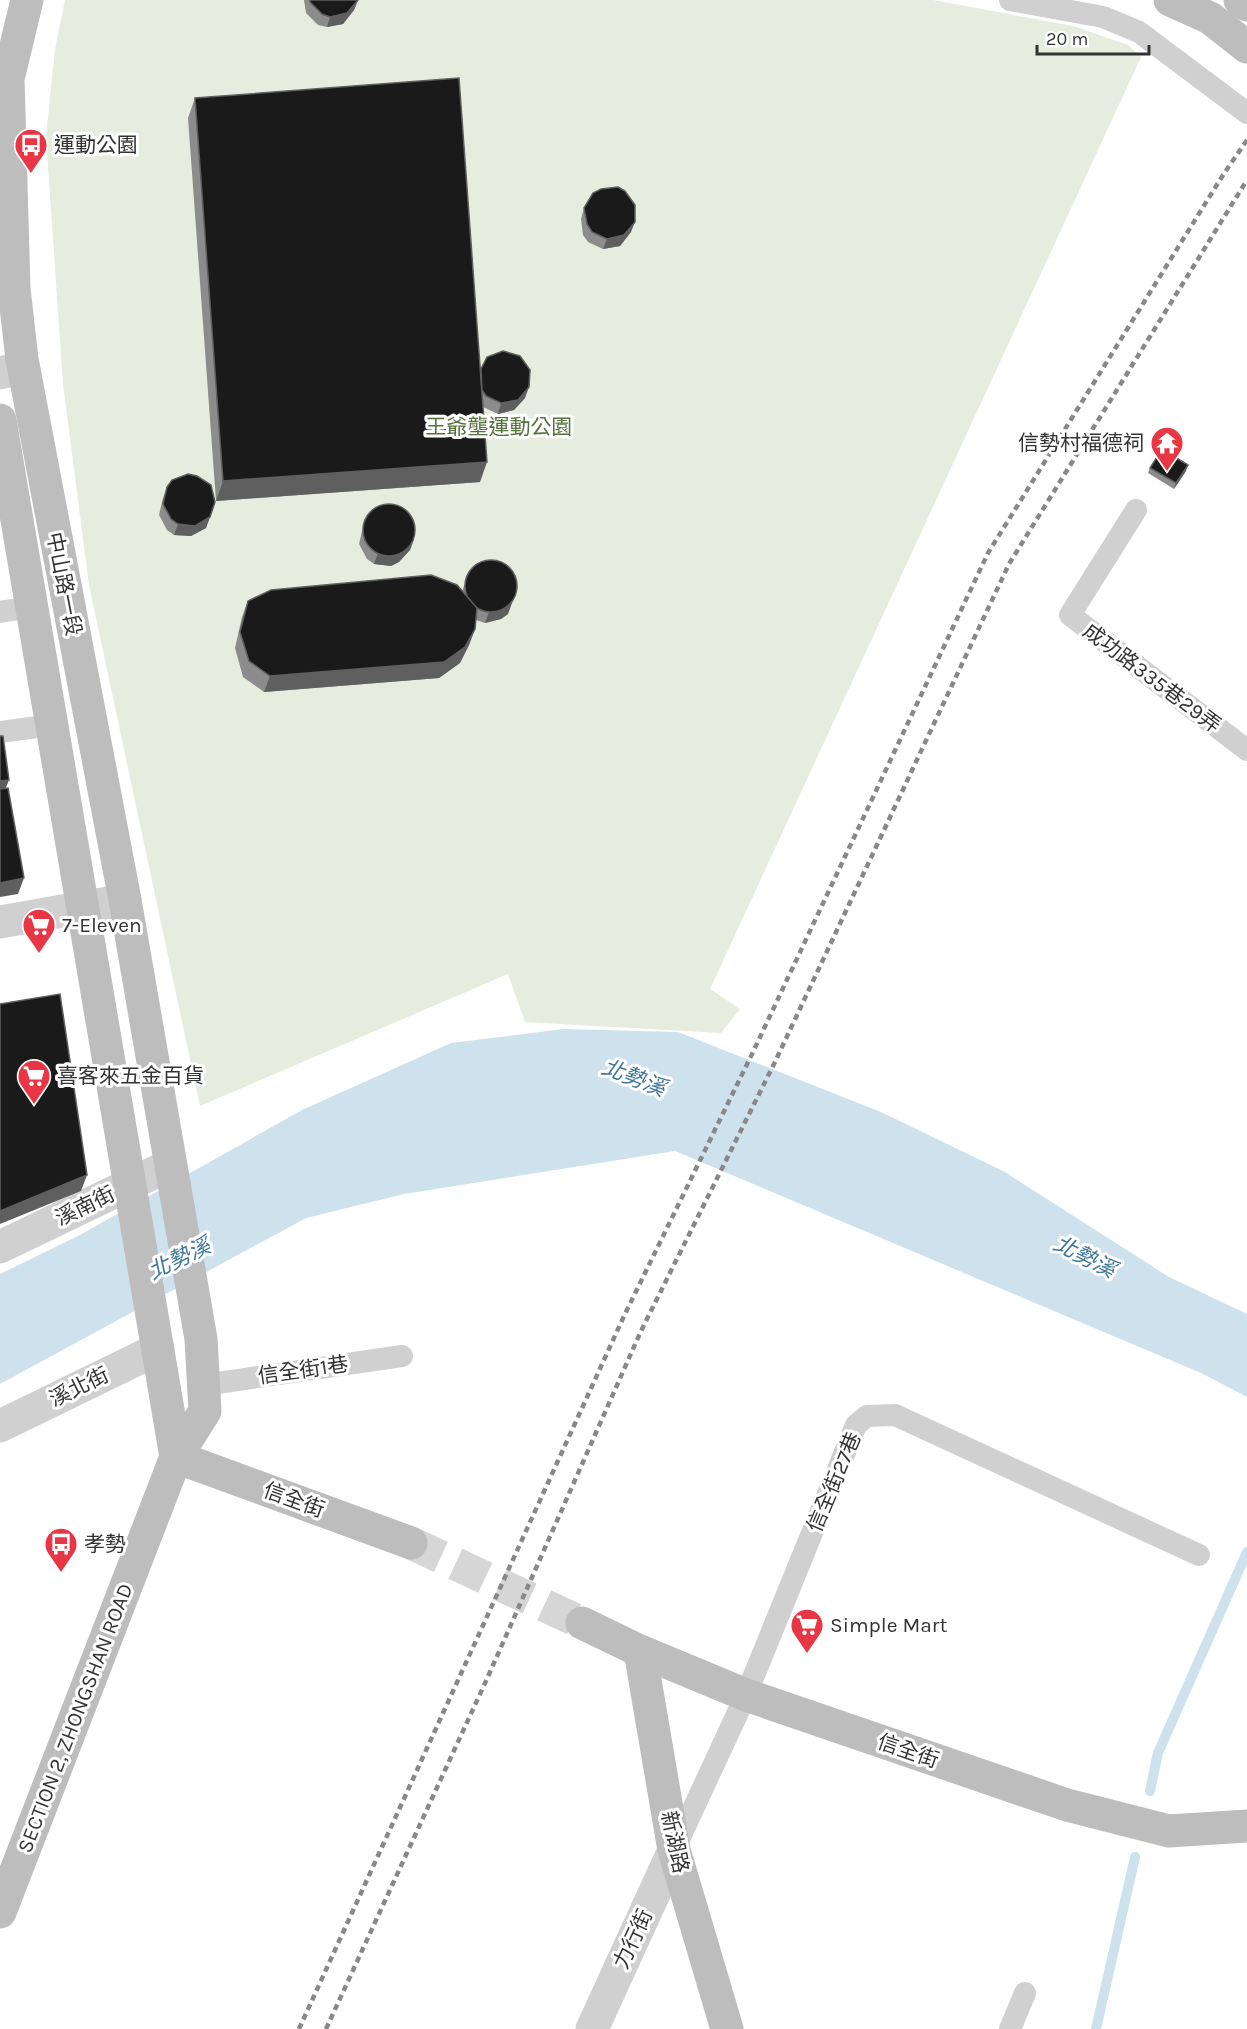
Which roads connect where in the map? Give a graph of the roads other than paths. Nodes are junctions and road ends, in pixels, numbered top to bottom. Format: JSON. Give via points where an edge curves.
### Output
{"nodes":[{"id":1,"x":27,"y":0,"type":"edge"},
{"id":2,"x":1010,"y":0,"type":"edge"},
{"id":3,"x":1170,"y":0,"type":"edge"},
{"id":4,"x":1240,"y":0,"type":"edge"},
{"id":5,"x":1247,"y":5,"type":"edge"},
{"id":6,"x":1247,"y":47,"type":"edge"},
{"id":7,"x":1247,"y":113,"type":"edge"},
{"id":8,"x":12,"y":370,"type":"edge"},
{"id":9,"x":0,"y":420,"type":"edge"},
{"id":10,"x":1136,"y":510,"type":"dead end"},
{"id":11,"x":32,"y":607,"type":"junction"},
{"id":12,"x":0,"y":612,"type":"edge"},
{"id":13,"x":52,"y":724,"type":"junction"},
{"id":14,"x":0,"y":732,"type":"edge"},
{"id":15,"x":1247,"y":750,"type":"edge"},
{"id":16,"x":125,"y":900,"type":"junction"},
{"id":17,"x":83,"y":906,"type":"junction"},
{"id":18,"x":0,"y":922,"type":"edge"},
{"id":19,"x":170,"y":1165,"type":"junction"},
{"id":20,"x":130,"y":1184,"type":"junction"},
{"id":21,"x":0,"y":1247,"type":"edge"},
{"id":22,"x":201,"y":1339,"type":"joint"},
{"id":23,"x":158,"y":1349,"type":"junction"},
{"id":24,"x":402,"y":1356,"type":"dead end"},
{"id":25,"x":204,"y":1385,"type":"junction"},
{"id":26,"x":0,"y":1426,"type":"edge"},
{"id":27,"x":176,"y":1457,"type":"junction"},
{"id":28,"x":411,"y":1542,"type":"tunnel mouth"},
{"id":29,"x":1199,"y":1555,"type":"dead end"},
{"id":30,"x":582,"y":1623,"type":"tunnel mouth"},
{"id":31,"x":640,"y":1651,"type":"junction"},
{"id":32,"x":746,"y":1695,"type":"junction"},
{"id":33,"x":1247,"y":1826,"type":"edge"},
{"id":34,"x":674,"y":1850,"type":"junction"},
{"id":35,"x":0,"y":1912,"type":"edge"},
{"id":36,"x":1025,"y":1993,"type":"dead end"},
{"id":37,"x":592,"y":2029,"type":"edge"},
{"id":38,"x":727,"y":2029,"type":"edge"},
{"id":39,"x":1010,"y":2029,"type":"edge"}],
"edges":[{"from":1,"to":8,"type":"street","name":"中山路一段","via":[[8,79],[14,289]]},
{"from":2,"to":7,"type":"lane","via":[[1103,17],[1139,32]]},
{"from":3,"to":6,"type":"street","via":[[1210,18]]},
{"from":4,"to":5,"type":"street"},
{"from":8,"to":16,"type":"street","name":"中山路一段"},
{"from":9,"to":11,"type":"street","name":"中山路一段"},
{"from":10,"to":15,"type":"lane","name":"成功路335巷29弄","via":[[1070,615]]},
{"from":11,"to":12,"type":"lane"},
{"from":11,"to":13,"type":"street","name":"中山路一段"},
{"from":13,"to":14,"type":"lane"},
{"from":13,"to":17,"type":"street","name":"中山路一段"},
{"from":16,"to":17,"type":"street"},
{"from":16,"to":19,"type":"street","name":"中山路一段"},
{"from":17,"to":18,"type":"street"},
{"from":17,"to":20,"type":"street","name":"中山路一段"},
{"from":19,"to":20,"type":"street","name":"溪南街"},
{"from":19,"to":22,"type":"street","name":"中山路一段"},
{"from":20,"to":21,"type":"street","name":"溪南街"},
{"from":20,"to":23,"type":"street","name":"中山路一段"},
{"from":22,"to":25,"type":"street","name":"SECTION 2, ZHONGSHAN ROAD"},
{"from":23,"to":26,"type":"street","name":"溪北街"},
{"from":23,"to":27,"type":"street","name":"中山路一段"},
{"from":24,"to":25,"type":"lane","name":"信全街1巷"},
{"from":25,"to":27,"type":"street","name":"SECTION 2, ZHONGSHAN ROAD","via":[[205,1411]]},
{"from":27,"to":28,"type":"street","name":"信全街"},
{"from":27,"to":35,"type":"street","name":"SECTION 2, ZHONGSHAN ROAD"},
{"from":29,"to":32,"type":"lane","name":"信全街27巷","via":[[895,1414],[867,1416],[856,1425]]},
{"from":30,"to":31,"type":"street","name":"信全街"},
{"from":31,"to":32,"type":"street","name":"信全街"},
{"from":31,"to":34,"type":"street","name":"新湖路"},
{"from":32,"to":33,"type":"street","name":"信全街","via":[[1067,1805],[1169,1831]]},
{"from":32,"to":34,"type":"lane","name":"信全街27巷"},
{"from":34,"to":37,"type":"street","name":"力行街"},
{"from":34,"to":38,"type":"street","name":"新湖路"},
{"from":36,"to":39,"type":"lane"}]}
